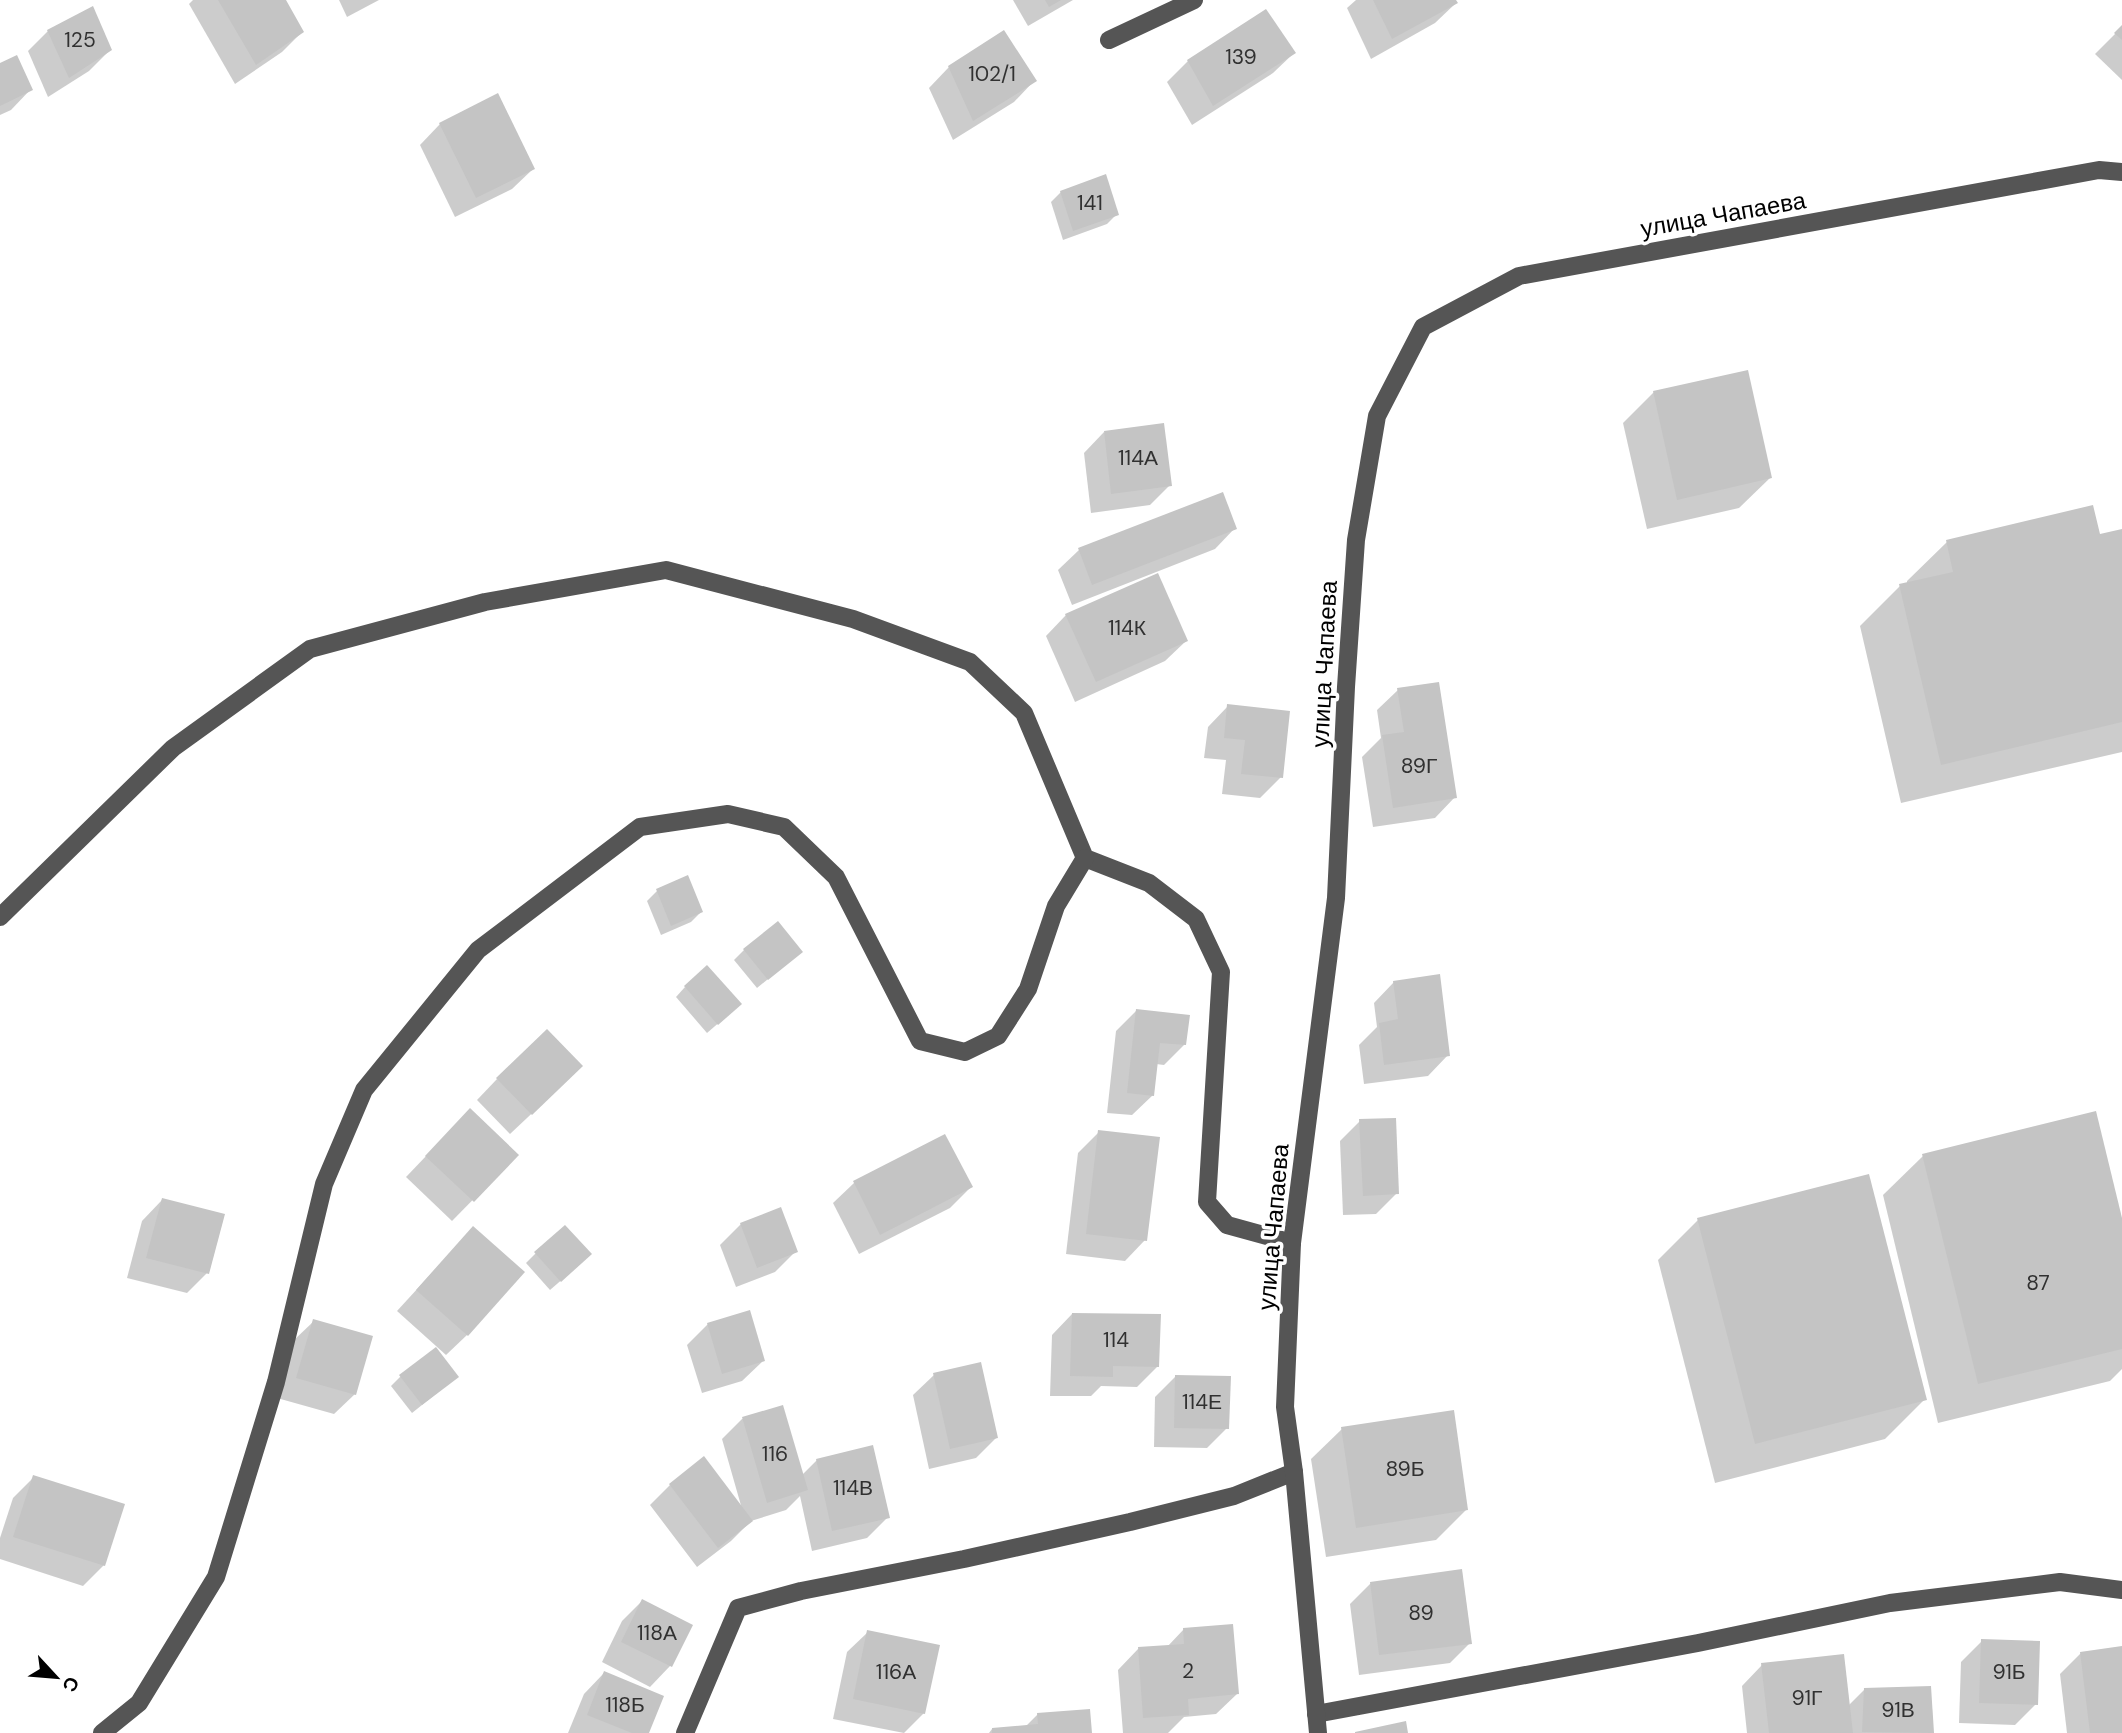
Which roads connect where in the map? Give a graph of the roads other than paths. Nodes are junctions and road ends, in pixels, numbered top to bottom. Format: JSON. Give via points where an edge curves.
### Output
{"nodes":[{"id":1,"x":1194,"y":0,"type":"edge"},
{"id":2,"x":1110,"y":40,"type":"dead end"},
{"id":3,"x":2122,"y":172,"type":"edge"},
{"id":4,"x":1084,"y":858,"type":"junction"},
{"id":5,"x":0,"y":917,"type":"edge"},
{"id":6,"x":1292,"y":1243,"type":"junction"},
{"id":7,"x":1294,"y":1472,"type":"junction"},
{"id":8,"x":2122,"y":1590,"type":"edge"},
{"id":9,"x":1316,"y":1714,"type":"junction"},
{"id":10,"x":102,"y":1733,"type":"edge"},
{"id":11,"x":685,"y":1733,"type":"edge"},
{"id":12,"x":1318,"y":1733,"type":"edge"}],
"edges":[{"from":1,"to":2,"type":"street"},
{"from":3,"to":6,"type":"street","name":"улица Чапаева","via":[[2099,170],[1519,276],[1423,327],[1377,416],[1356,540],[1336,898]]},
{"from":4,"to":5,"type":"street","via":[[1024,713],[970,662],[853,619],[666,570],[485,602],[310,649],[173,748]]},
{"from":4,"to":6,"type":"street","via":[[1149,883],[1196,919],[1222,972],[1207,1202],[1227,1225]]},
{"from":4,"to":10,"type":"street","via":[[1056,906],[1028,989],[998,1037],[965,1052],[920,1041],[836,877],[784,827],[728,814],[640,827],[478,950],[364,1090],[324,1184],[276,1382],[216,1577],[139,1703]]},
{"from":6,"to":7,"type":"street","name":"улица Чапаева","via":[[1285,1407]]},
{"from":7,"to":9,"type":"street","name":"улица Чапаева"},
{"from":7,"to":11,"type":"street","via":[[1234,1496],[1143,1519],[738,1608]]},
{"from":8,"to":9,"type":"street","via":[[2060,1581],[1890,1602]]},
{"from":9,"to":12,"type":"street","name":"улица Чапаева"}]}
